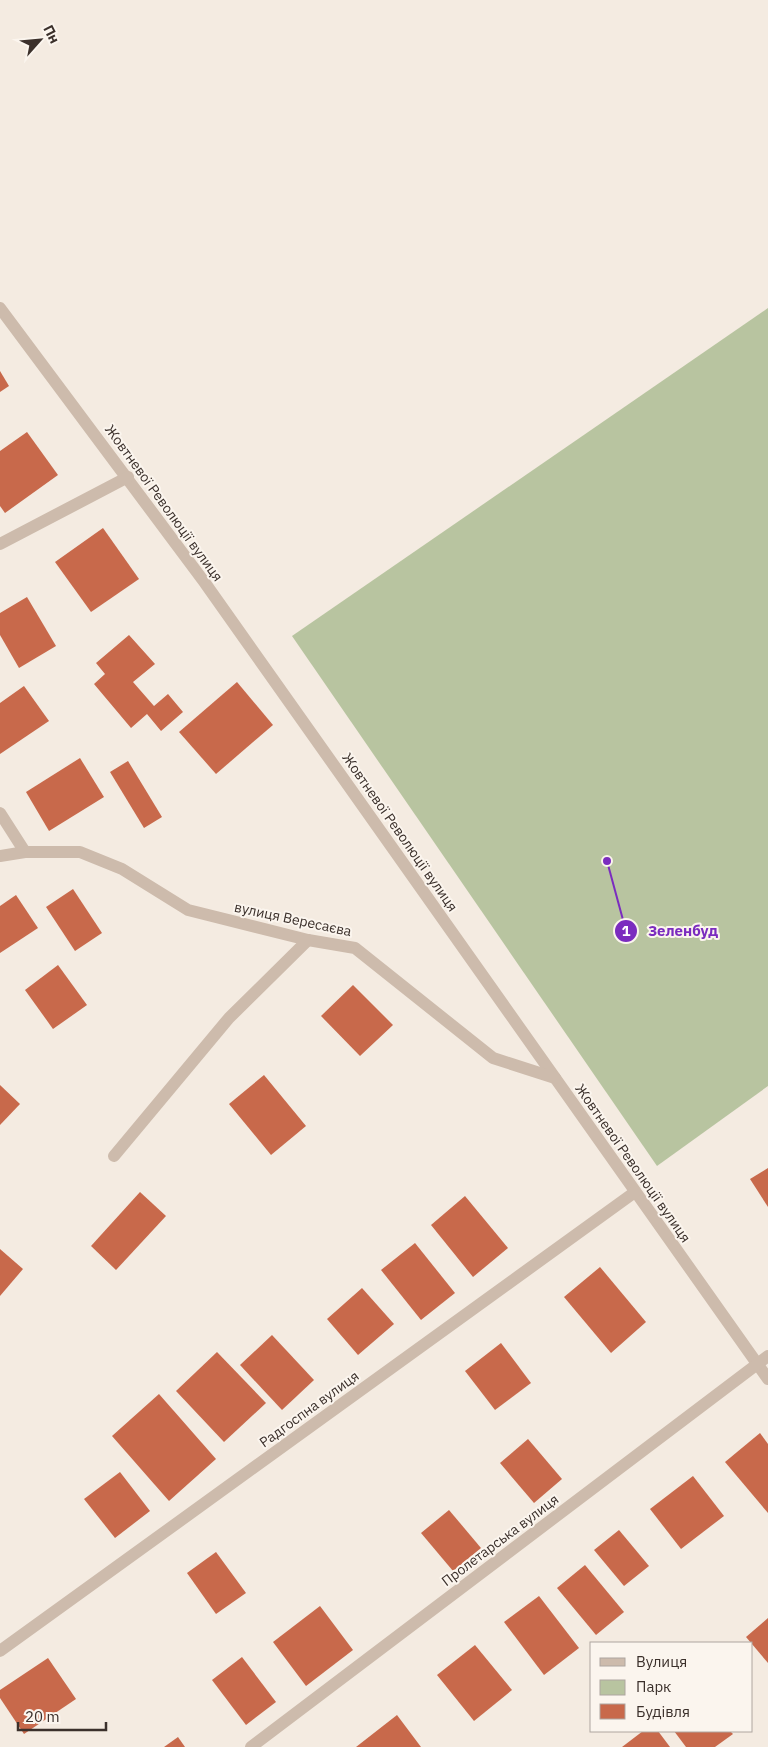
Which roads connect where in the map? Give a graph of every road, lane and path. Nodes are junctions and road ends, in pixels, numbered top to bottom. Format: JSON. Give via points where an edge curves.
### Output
{"nodes":[{"id":1,"x":0,"y":308,"type":"edge"},
{"id":2,"x":128,"y":477,"type":"junction"},
{"id":3,"x":0,"y":544,"type":"edge"},
{"id":4,"x":0,"y":813,"type":"edge"},
{"id":5,"x":25,"y":852,"type":"junction"},
{"id":6,"x":0,"y":856,"type":"edge"},
{"id":7,"x":308,"y":940,"type":"junction"},
{"id":8,"x":554,"y":1078,"type":"junction"},
{"id":9,"x":114,"y":1156,"type":"dead end"},
{"id":10,"x":635,"y":1192,"type":"junction"},
{"id":11,"x":763,"y":1360,"type":"edge"},
{"id":12,"x":768,"y":1379,"type":"edge"},
{"id":13,"x":0,"y":1651,"type":"edge"},
{"id":14,"x":251,"y":1747,"type":"edge"}],
"edges":[{"from":1,"to":2,"type":"street","name":"Жовтневої Революції вулиця"},
{"from":2,"to":3,"type":"street"},
{"from":2,"to":8,"type":"street","name":"Жовтневої Революції вулиця"},
{"from":4,"to":5,"type":"street"},
{"from":5,"to":6,"type":"street","name":"вулиця Вересаєва"},
{"from":5,"to":7,"type":"street","name":"вулиця Вересаєва","via":[[80,852],[122,869],[188,910]]},
{"from":7,"to":8,"type":"street","name":"вулиця Вересаєва","via":[[355,948],[493,1058]]},
{"from":7,"to":9,"type":"street","via":[[229,1018]]},
{"from":8,"to":10,"type":"street","name":"Жовтневої Революції вулиця"},
{"from":10,"to":11,"type":"street","name":"Жовтневої Революції вулиця"},
{"from":10,"to":13,"type":"street","name":"Радгоспна вулиця"},
{"from":11,"to":12,"type":"street","name":"Жовтневої Революції вулиця"},
{"from":11,"to":14,"type":"street","name":"Пролетарська вулиця"}]}
